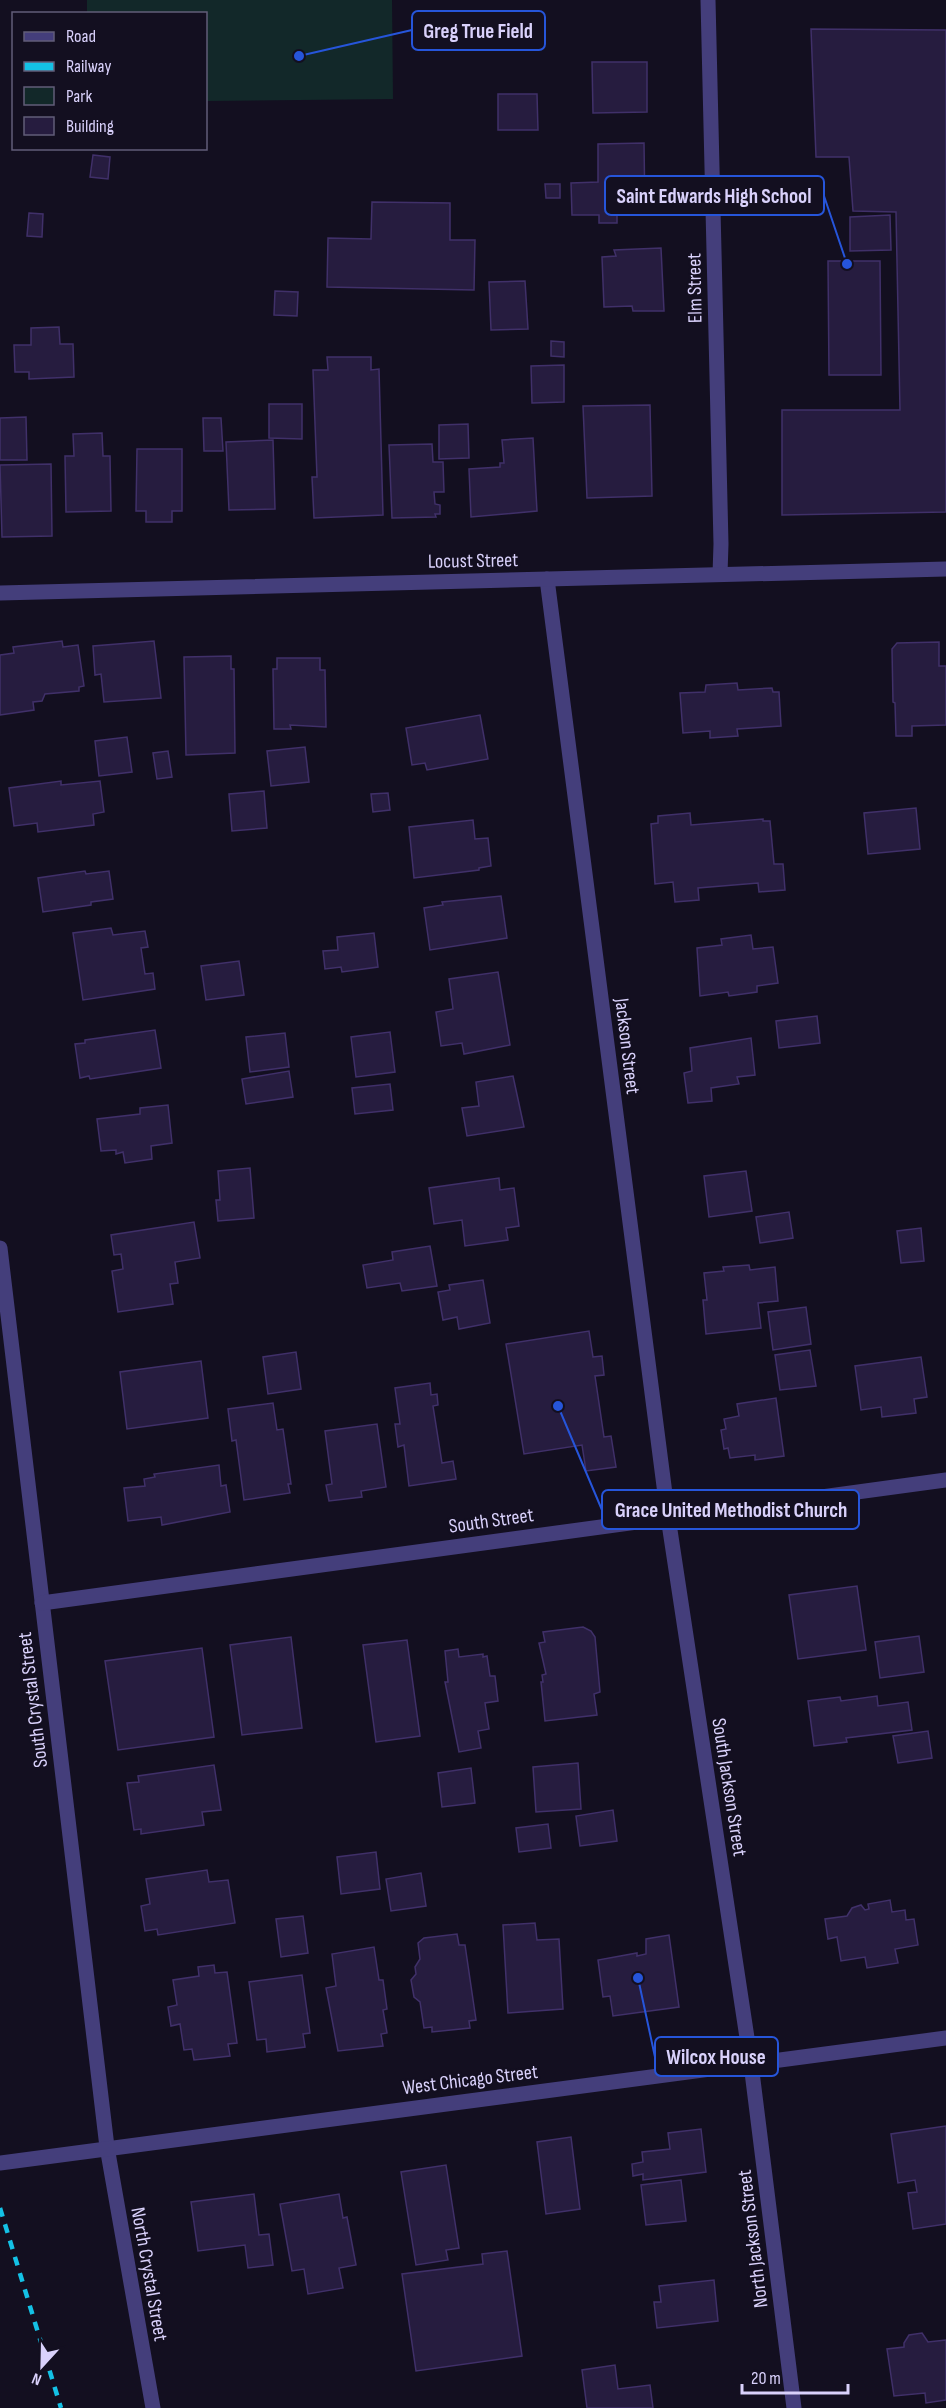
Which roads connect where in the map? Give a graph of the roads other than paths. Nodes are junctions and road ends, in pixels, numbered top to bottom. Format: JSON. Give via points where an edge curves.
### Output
{"nodes":[{"id":1,"x":708,"y":0,"type":"edge"},
{"id":2,"x":946,"y":569,"type":"edge"},
{"id":3,"x":720,"y":574,"type":"junction"},
{"id":4,"x":547,"y":579,"type":"junction"},
{"id":5,"x":0,"y":593,"type":"edge"},
{"id":6,"x":0,"y":1248,"type":"edge"},
{"id":7,"x":946,"y":1480,"type":"edge"},
{"id":8,"x":668,"y":1517,"type":"junction"},
{"id":9,"x":42,"y":1603,"type":"junction"},
{"id":10,"x":946,"y":2038,"type":"edge"},
{"id":11,"x":751,"y":2064,"type":"junction"},
{"id":12,"x":106,"y":2147,"type":"junction"},
{"id":13,"x":0,"y":2163,"type":"edge"},
{"id":14,"x":153,"y":2408,"type":"edge"},
{"id":15,"x":794,"y":2408,"type":"edge"}],
"edges":[{"from":1,"to":3,"type":"street","name":"Elm Street"},
{"from":2,"to":3,"type":"street","name":"Locust Street"},
{"from":3,"to":4,"type":"street","name":"Locust Street"},
{"from":4,"to":5,"type":"street","name":"Locust Street"},
{"from":4,"to":8,"type":"street","name":"Jackson Street"},
{"from":6,"to":9,"type":"street","name":"South Crystal Street"},
{"from":7,"to":8,"type":"street","name":"South Street"},
{"from":8,"to":9,"type":"street","name":"South Street"},
{"from":8,"to":11,"type":"street","name":"South Jackson Street"},
{"from":9,"to":12,"type":"street","name":"South Crystal Street"},
{"from":10,"to":11,"type":"street","name":"West Chicago Street"},
{"from":11,"to":12,"type":"street","name":"West Chicago Street"},
{"from":11,"to":15,"type":"street","name":"North Jackson Street"},
{"from":12,"to":13,"type":"street","name":"West Chicago Street"},
{"from":12,"to":14,"type":"street","name":"North Crystal Street"}]}
